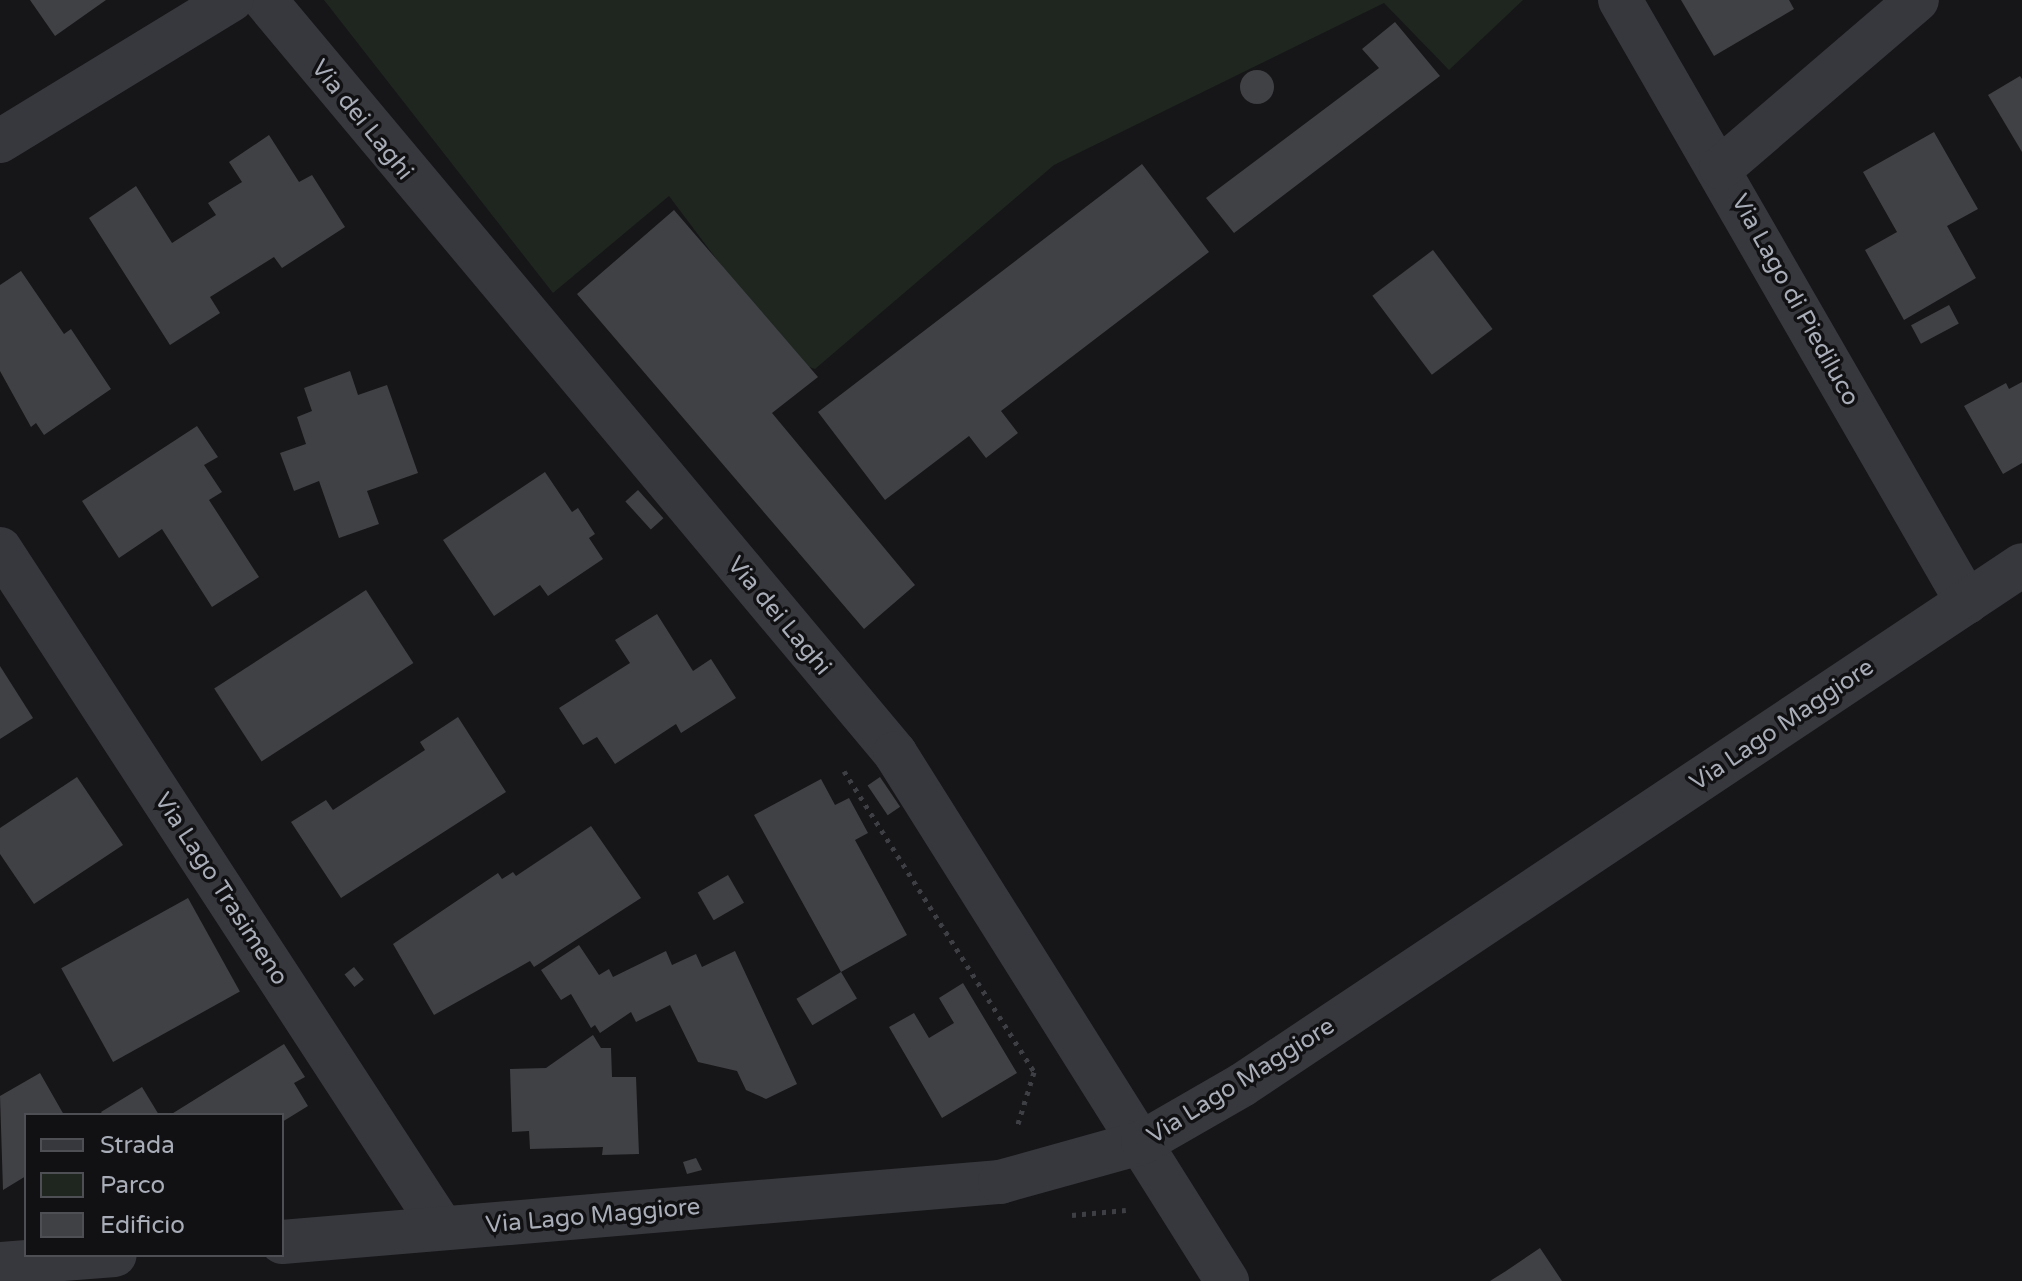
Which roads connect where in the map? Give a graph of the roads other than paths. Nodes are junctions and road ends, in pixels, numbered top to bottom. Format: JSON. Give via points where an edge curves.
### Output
{"nodes":[{"id":1,"x":231,"y":0,"type":"edge"},
{"id":2,"x":265,"y":0,"type":"edge"},
{"id":3,"x":1620,"y":0,"type":"edge"},
{"id":4,"x":1917,"y":0,"type":"edge"},
{"id":5,"x":0,"y":141,"type":"edge"},
{"id":6,"x":1721,"y":168,"type":"junction"},
{"id":7,"x":0,"y":549,"type":"edge"},
{"id":8,"x":2022,"y":565,"type":"edge"},
{"id":9,"x":1967,"y":602,"type":"junction"},
{"id":10,"x":1143,"y":1142,"type":"junction"},
{"id":11,"x":442,"y":1228,"type":"junction"},
{"id":12,"x":284,"y":1242,"type":"edge"},
{"id":13,"x":89,"y":1257,"type":"edge"},
{"id":14,"x":0,"y":1264,"type":"edge"},
{"id":15,"x":1227,"y":1281,"type":"edge"}],
"edges":[{"from":1,"to":5,"type":"street"},
{"from":2,"to":10,"type":"street","name":"Via dei Laghi","via":[[895,753]]},
{"from":3,"to":6,"type":"street","name":"Via Lago di Piediluco"},
{"from":4,"to":6,"type":"street"},
{"from":6,"to":9,"type":"street","name":"Via Lago di Piediluco"},
{"from":7,"to":11,"type":"street","name":"Via Lago Trasimeno"},
{"from":8,"to":9,"type":"street","name":"Via Lago Maggiore"},
{"from":9,"to":10,"type":"street","name":"Via Lago Maggiore","via":[[1242,1085]]},
{"from":10,"to":11,"type":"street","name":"Via Lago Maggiore","via":[[1000,1182]]},
{"from":10,"to":15,"type":"street","name":"Via dei Laghi"},
{"from":11,"to":12,"type":"street","name":"Via Lago Maggiore"},
{"from":13,"to":14,"type":"street"}]}
